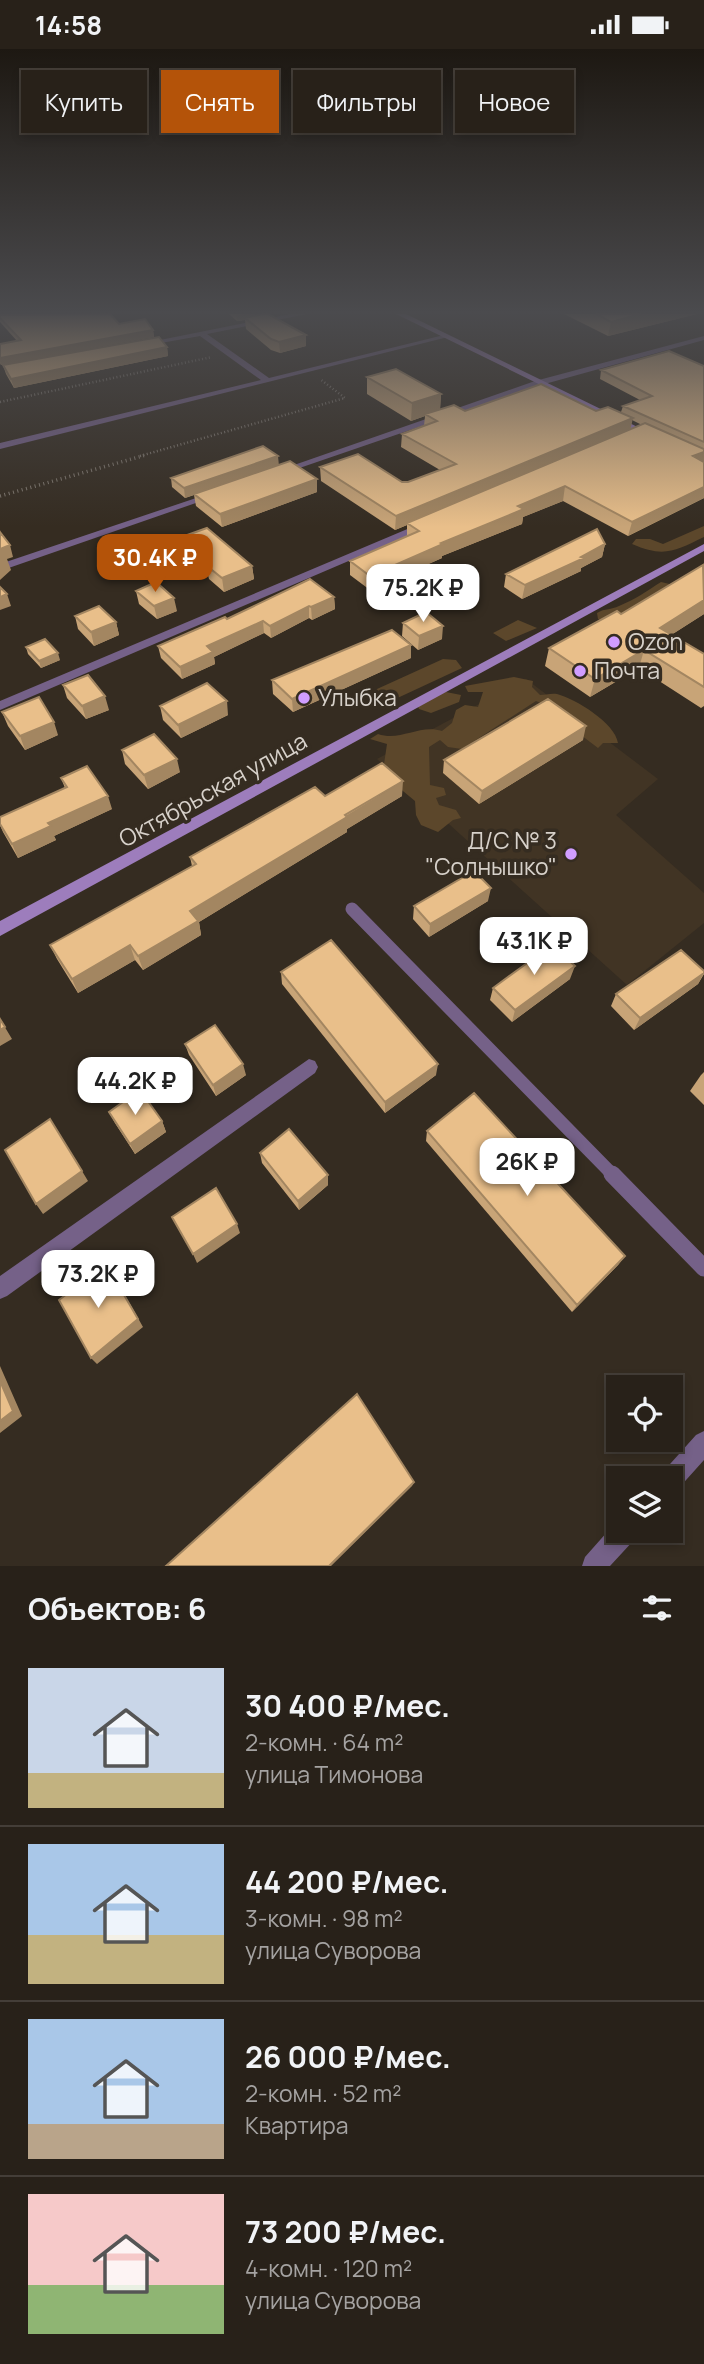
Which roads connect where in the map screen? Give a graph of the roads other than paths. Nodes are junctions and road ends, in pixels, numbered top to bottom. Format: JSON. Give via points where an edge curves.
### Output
{"nodes":[{"id":1,"x":248,"y":385,"type":"edge"},
{"id":2,"x":533,"y":385,"type":"edge"},
{"id":3,"x":542,"y":385,"type":"edge"},
{"id":4,"x":642,"y":432,"type":"junction"},
{"id":5,"x":629,"y":437,"type":"edge"},
{"id":6,"x":654,"y":437,"type":"edge"},
{"id":7,"x":0,"y":446,"type":"edge"},
{"id":8,"x":262,"y":478,"type":"edge"},
{"id":9,"x":223,"y":491,"type":"edge"},
{"id":10,"x":437,"y":519,"type":"edge"},
{"id":11,"x":704,"y":547,"type":"edge"},
{"id":12,"x":0,"y":568,"type":"edge"},
{"id":13,"x":0,"y":706,"type":"edge"},
{"id":14,"x":352,"y":909,"type":"dead end"},
{"id":15,"x":0,"y":929,"type":"edge"},
{"id":16,"x":309,"y":1067,"type":"dead end"},
{"id":17,"x":704,"y":1268,"type":"edge"},
{"id":18,"x":0,"y":1289,"type":"edge"},
{"id":19,"x":704,"y":1444,"type":"edge"},
{"id":20,"x":683,"y":1467,"type":"edge"},
{"id":21,"x":614,"y":1543,"type":"edge"},
{"id":22,"x":594,"y":1566,"type":"edge"}],
"edges":[{"from":1,"to":7,"type":"street"},
{"from":2,"to":8,"type":"street"},
{"from":3,"to":4,"type":"street"},
{"from":4,"to":5,"type":"street"},
{"from":4,"to":6,"type":"street"},
{"from":9,"to":12,"type":"street"},
{"from":10,"to":13,"type":"street"},
{"from":11,"to":15,"type":"street","name":"Октябрьская улица"},
{"from":14,"to":17,"type":"lane"},
{"from":16,"to":18,"type":"street"},
{"from":19,"to":20,"type":"street"},
{"from":21,"to":22,"type":"street"}]}
